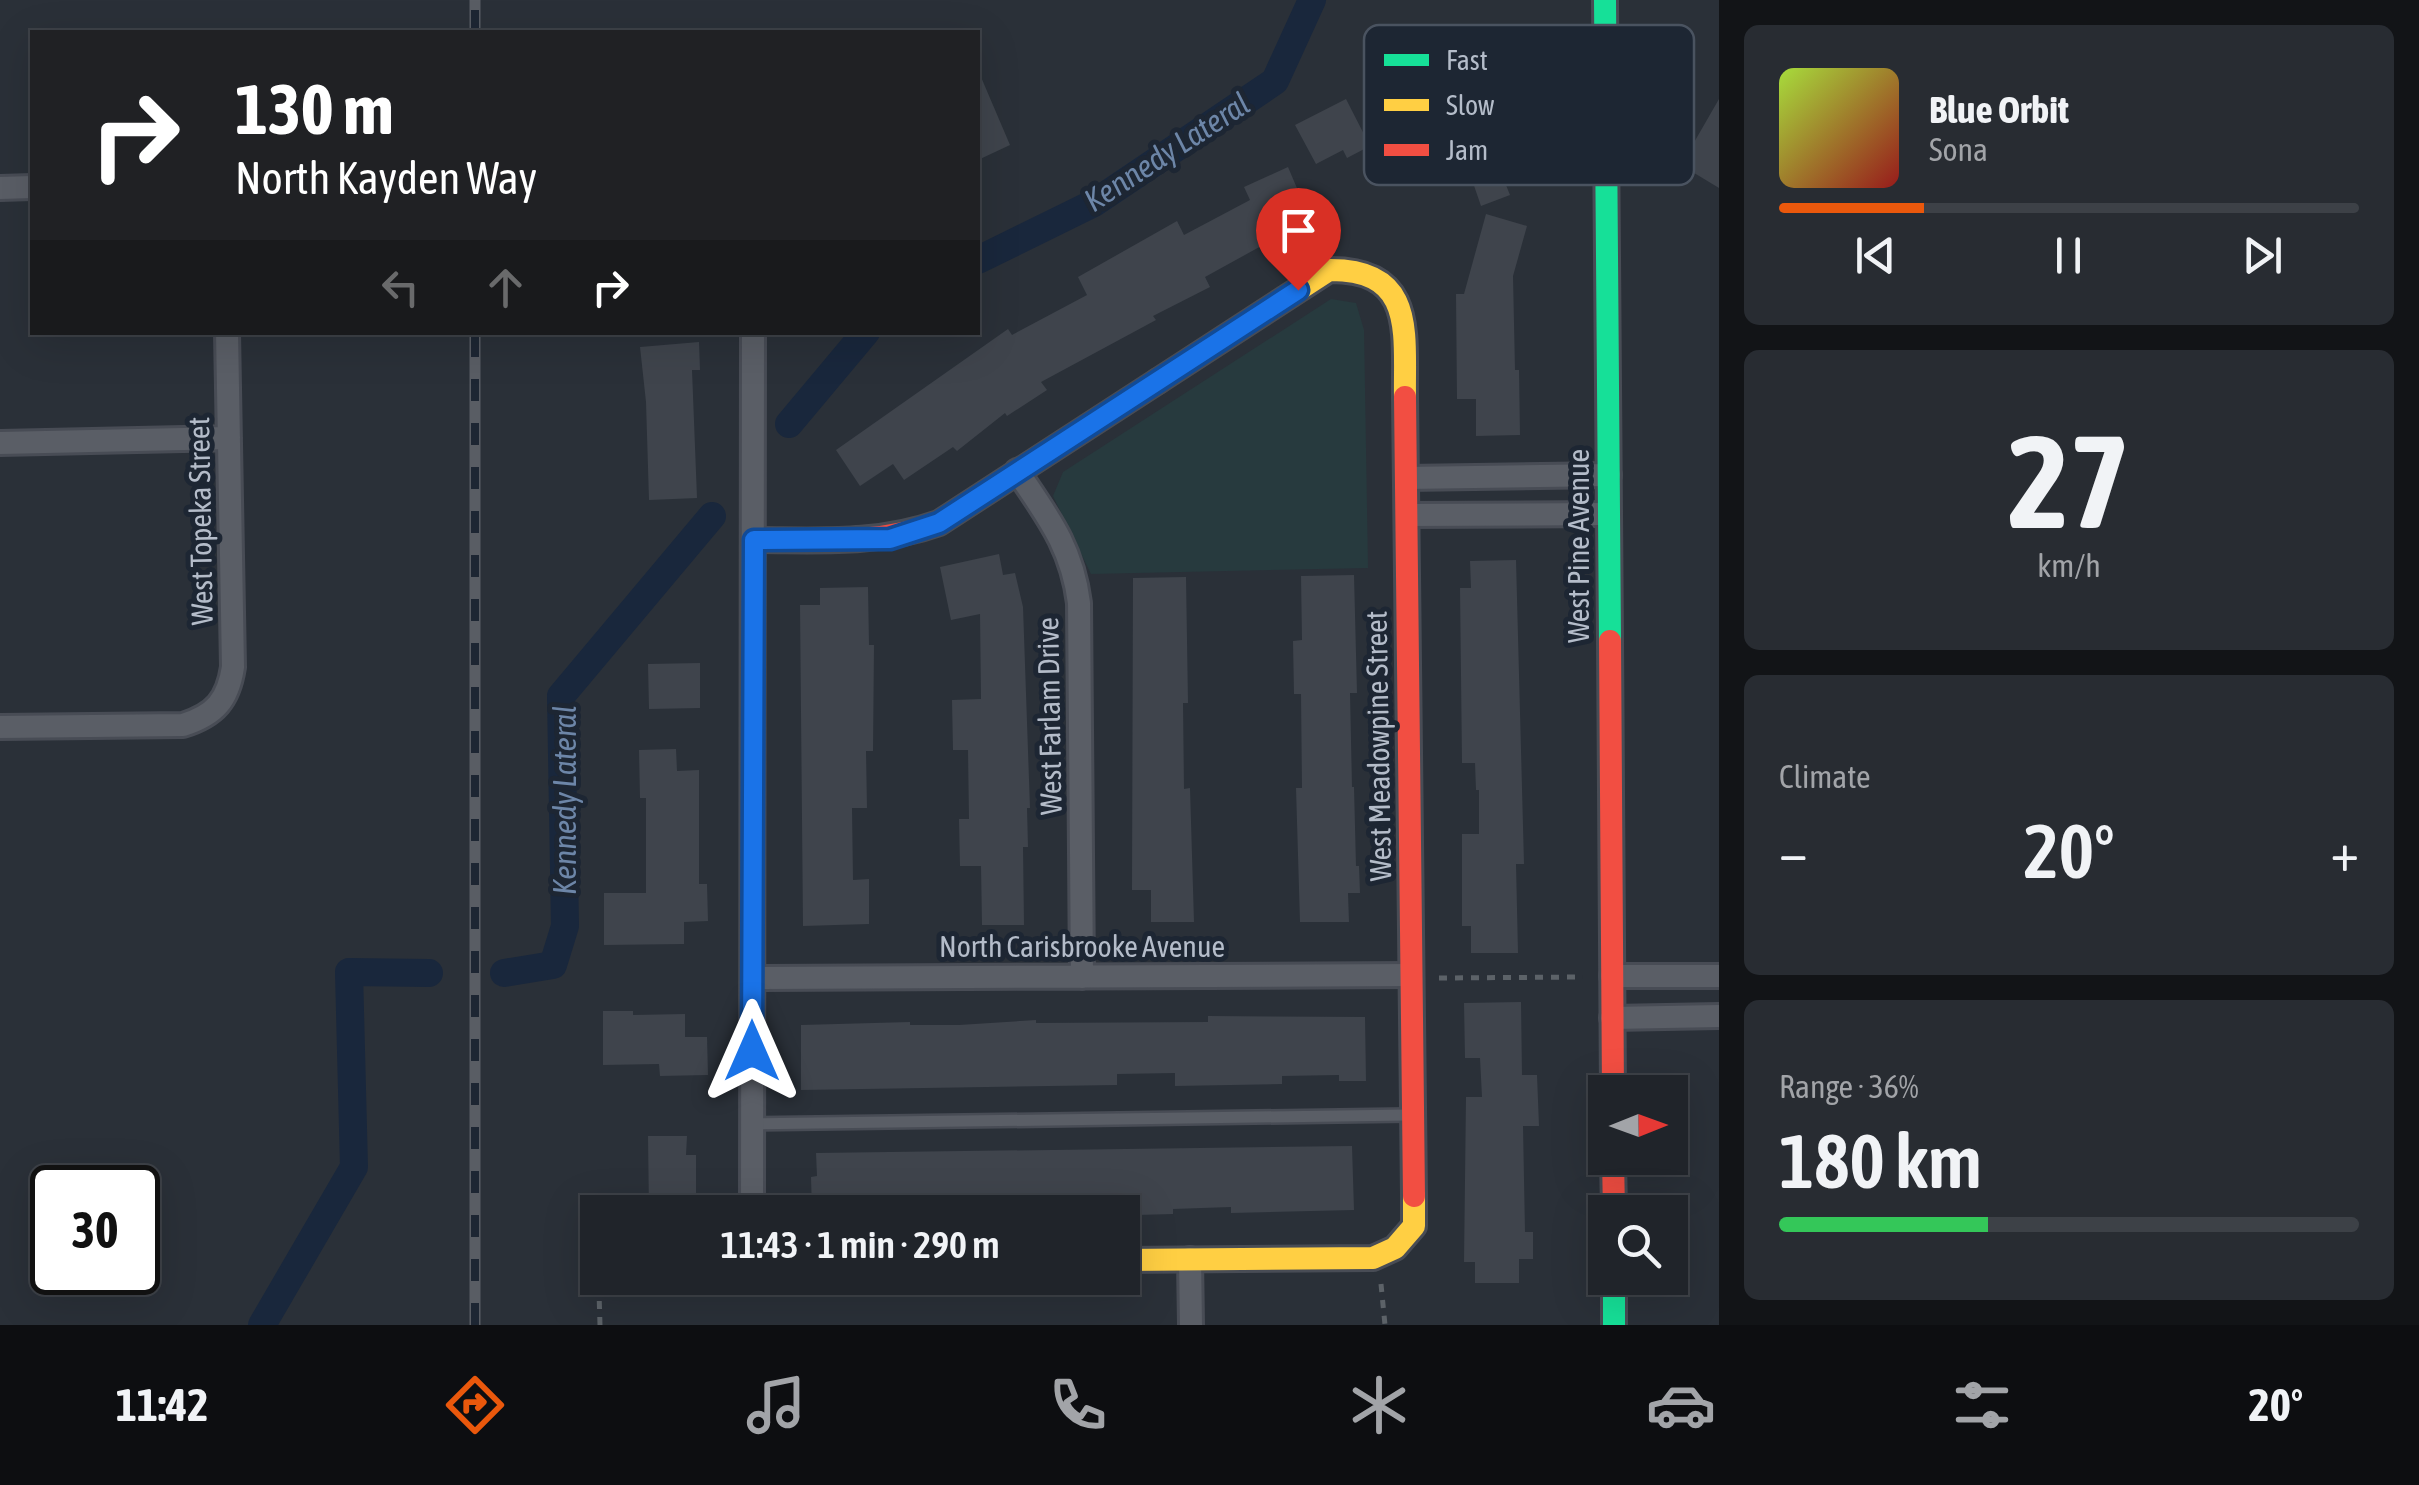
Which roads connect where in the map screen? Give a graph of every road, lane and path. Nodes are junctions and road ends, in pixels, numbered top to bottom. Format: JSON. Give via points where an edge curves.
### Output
{"nodes":[{"id":1,"x":1606,"y":0,"type":"edge"},
{"id":2,"x":1606,"y":25,"type":"edge"},
{"id":3,"x":1607,"y":185,"type":"edge"},
{"id":4,"x":30,"y":187,"type":"edge"},
{"id":5,"x":0,"y":188,"type":"edge"},
{"id":6,"x":228,"y":335,"type":"edge"},
{"id":7,"x":753,"y":335,"type":"edge"},
{"id":8,"x":229,"y":438,"type":"junction"},
{"id":9,"x":0,"y":442,"type":"edge"},
{"id":10,"x":1018,"y":472,"type":"junction"},
{"id":11,"x":1609,"y":475,"type":"junction"},
{"id":12,"x":1406,"y":478,"type":"junction"},
{"id":13,"x":1609,"y":514,"type":"junction"},
{"id":14,"x":1407,"y":516,"type":"junction"},
{"id":15,"x":754,"y":540,"type":"junction"},
{"id":16,"x":0,"y":727,"type":"edge"},
{"id":17,"x":1411,"y":975,"type":"junction"},
{"id":18,"x":1601,"y":976,"type":"junction"},
{"id":19,"x":1719,"y":976,"type":"edge"},
{"id":20,"x":1082,"y":977,"type":"junction"},
{"id":21,"x":753,"y":978,"type":"junction"},
{"id":22,"x":1436,"y":978,"type":"dead end"},
{"id":23,"x":1719,"y":1016,"type":"edge"},
{"id":24,"x":1612,"y":1018,"type":"junction"},
{"id":25,"x":1613,"y":1075,"type":"edge"},
{"id":26,"x":1413,"y":1115,"type":"junction"},
{"id":27,"x":752,"y":1124,"type":"junction"},
{"id":28,"x":752,"y":1195,"type":"edge"},
{"id":29,"x":1190,"y":1259,"type":"junction"},
{"id":30,"x":1140,"y":1260,"type":"edge"},
{"id":31,"x":1380,"y":1281,"type":"dead end"},
{"id":32,"x":601,"y":1295,"type":"edge"},
{"id":33,"x":1614,"y":1295,"type":"edge"},
{"id":34,"x":600,"y":1325,"type":"edge"},
{"id":35,"x":1191,"y":1325,"type":"edge"},
{"id":36,"x":1385,"y":1325,"type":"edge"},
{"id":37,"x":1614,"y":1325,"type":"edge"}],
"edges":[{"from":1,"to":2,"type":"street","name":"West Pine Avenue"},
{"from":3,"to":11,"type":"street","name":"West Pine Avenue"},
{"from":4,"to":5,"type":"street"},
{"from":6,"to":8,"type":"street","name":"West Topeka Street"},
{"from":7,"to":15,"type":"street"},
{"from":8,"to":9,"type":"street"},
{"from":8,"to":16,"type":"street","name":"West Topeka Street","via":[[233,667],[220,706],[183,725]]},
{"from":10,"to":12,"type":"street","name":"West Meadowpine Street","via":[[1329,270],[1357,269],[1392,294],[1404,317]]},
{"from":10,"to":15,"type":"street","via":[[913,534]]},
{"from":10,"to":20,"type":"street","name":"West Farlam Drive","via":[[1064,541],[1079,602]]},
{"from":11,"to":12,"type":"street"},
{"from":11,"to":13,"type":"street","name":"West Pine Avenue"},
{"from":12,"to":14,"type":"street","name":"West Meadowpine Street"},
{"from":13,"to":14,"type":"street"},
{"from":13,"to":18,"type":"street","name":"West Pine Avenue"},
{"from":14,"to":17,"type":"street","name":"West Meadowpine Street"},
{"from":15,"to":21,"type":"street"},
{"from":17,"to":20,"type":"street","name":"North Carisbrooke Avenue"},
{"from":17,"to":26,"type":"street","name":"West Meadowpine Street"},
{"from":18,"to":19,"type":"street"},
{"from":18,"to":22,"type":"path"},
{"from":18,"to":24,"type":"street","name":"West Pine Avenue"},
{"from":20,"to":21,"type":"street","name":"North Carisbrooke Avenue"},
{"from":21,"to":27,"type":"street"},
{"from":23,"to":24,"type":"street"},
{"from":24,"to":25,"type":"street","name":"West Pine Avenue"},
{"from":26,"to":27,"type":"lane"},
{"from":26,"to":29,"type":"street","name":"West Meadowpine Street","via":[[1414,1226],[1395,1248],[1373,1258]]},
{"from":27,"to":28,"type":"street"},
{"from":29,"to":30,"type":"street"},
{"from":29,"to":35,"type":"street"},
{"from":31,"to":36,"type":"path"},
{"from":32,"to":34,"type":"path"},
{"from":33,"to":37,"type":"street"}]}
